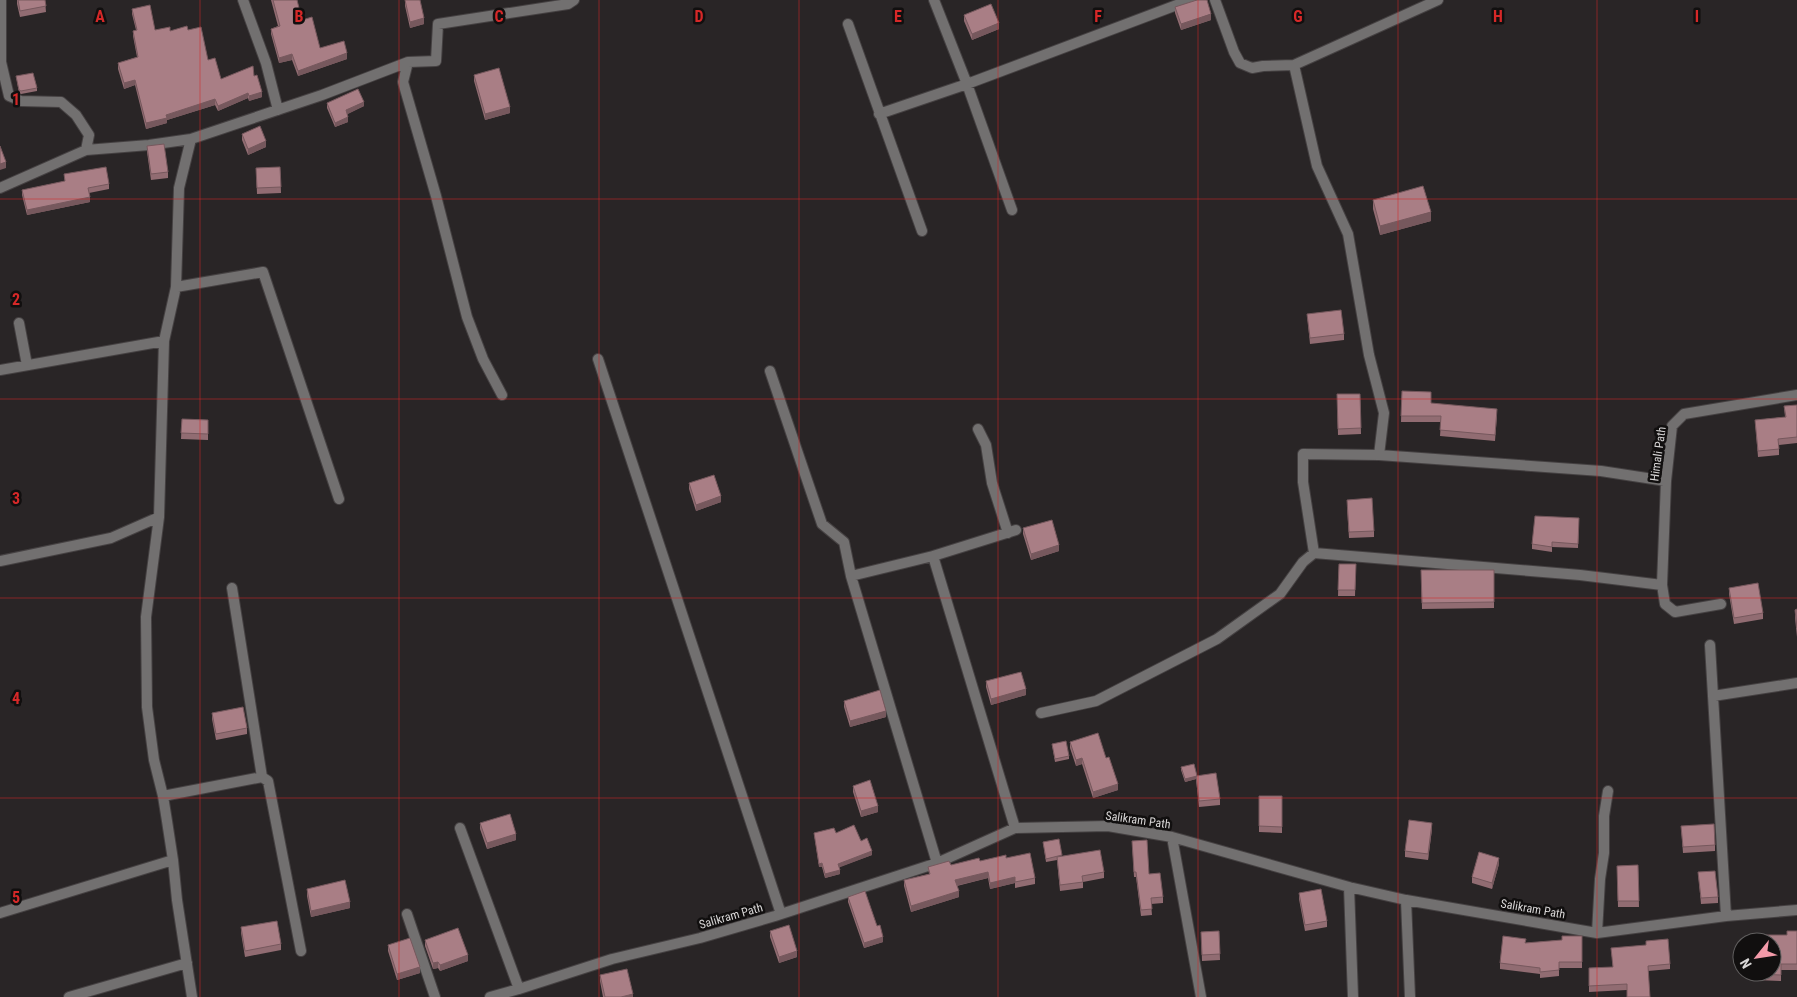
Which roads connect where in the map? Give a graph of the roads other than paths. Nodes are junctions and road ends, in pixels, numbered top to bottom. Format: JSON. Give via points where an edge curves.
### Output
{"nodes":[{"id":1,"x":1,"y":0,"type":"edge"},
{"id":2,"x":243,"y":0,"type":"edge"},
{"id":3,"x":574,"y":0,"type":"edge"},
{"id":4,"x":934,"y":0,"type":"edge"},
{"id":5,"x":1190,"y":0,"type":"edge"},
{"id":6,"x":1214,"y":0,"type":"edge"},
{"id":7,"x":1438,"y":0,"type":"edge"},
{"id":8,"x":848,"y":24,"type":"dead end"},
{"id":9,"x":408,"y":62,"type":"junction"},
{"id":10,"x":1294,"y":65,"type":"junction"},
{"id":11,"x":968,"y":84,"type":"junction"},
{"id":12,"x":278,"y":110,"type":"junction"},
{"id":13,"x":880,"y":114,"type":"junction"},
{"id":14,"x":191,"y":139,"type":"junction"},
{"id":15,"x":86,"y":150,"type":"junction"},
{"id":16,"x":0,"y":188,"type":"edge"},
{"id":17,"x":1012,"y":210,"type":"dead end"},
{"id":18,"x":922,"y":231,"type":"dead end"},
{"id":19,"x":176,"y":287,"type":"junction"},
{"id":20,"x":19,"y":323,"type":"dead end"},
{"id":21,"x":164,"y":341,"type":"junction"},
{"id":22,"x":598,"y":359,"type":"dead end"},
{"id":23,"x":27,"y":365,"type":"junction"},
{"id":24,"x":0,"y":370,"type":"edge"},
{"id":25,"x":770,"y":371,"type":"dead end"},
{"id":26,"x":502,"y":395,"type":"dead end"},
{"id":27,"x":1797,"y":395,"type":"edge"},
{"id":28,"x":978,"y":429,"type":"dead end"},
{"id":29,"x":1379,"y":455,"type":"junction"},
{"id":30,"x":1666,"y":481,"type":"junction"},
{"id":31,"x":339,"y":499,"type":"dead end"},
{"id":32,"x":158,"y":516,"type":"junction"},
{"id":33,"x":1314,"y":553,"type":"junction"},
{"id":34,"x":933,"y":556,"type":"junction"},
{"id":35,"x":0,"y":561,"type":"edge"},
{"id":36,"x":850,"y":576,"type":"junction"},
{"id":37,"x":1662,"y":585,"type":"junction"},
{"id":38,"x":232,"y":588,"type":"dead end"},
{"id":39,"x":1721,"y":604,"type":"dead end"},
{"id":40,"x":1710,"y":645,"type":"dead end"},
{"id":41,"x":1797,"y":683,"type":"edge"},
{"id":42,"x":1714,"y":696,"type":"junction"},
{"id":43,"x":1041,"y":713,"type":"dead end"},
{"id":44,"x":262,"y":777,"type":"junction"},
{"id":45,"x":1608,"y":791,"type":"dead end"},
{"id":46,"x":163,"y":796,"type":"junction"},
{"id":47,"x":460,"y":828,"type":"dead end"},
{"id":48,"x":1014,"y":828,"type":"junction"},
{"id":49,"x":1172,"y":837,"type":"junction"},
{"id":50,"x":173,"y":860,"type":"junction"},
{"id":51,"x":937,"y":863,"type":"junction"},
{"id":52,"x":1349,"y":886,"type":"junction"},
{"id":53,"x":1406,"y":900,"type":"junction"},
{"id":54,"x":1797,"y":910,"type":"edge"},
{"id":55,"x":0,"y":913,"type":"edge"},
{"id":56,"x":407,"y":914,"type":"dead end"},
{"id":57,"x":781,"y":914,"type":"junction"},
{"id":58,"x":1726,"y":916,"type":"junction"},
{"id":59,"x":1597,"y":933,"type":"junction"},
{"id":60,"x":301,"y":951,"type":"dead end"},
{"id":61,"x":187,"y":963,"type":"junction"},
{"id":62,"x":519,"y":990,"type":"junction"},
{"id":63,"x":69,"y":997,"type":"edge"},
{"id":64,"x":192,"y":997,"type":"edge"},
{"id":65,"x":435,"y":997,"type":"edge"},
{"id":66,"x":490,"y":997,"type":"edge"},
{"id":67,"x":1201,"y":997,"type":"edge"},
{"id":68,"x":1353,"y":997,"type":"edge"},
{"id":69,"x":1410,"y":997,"type":"edge"}],
"edges":[{"from":1,"to":15,"type":"street","via":[[1,62],[9,96],[21,101],[61,102],[76,115],[88,135]]},
{"from":2,"to":12,"type":"street","via":[[266,63]]},
{"from":3,"to":9,"type":"street","via":[[568,4],[438,24],[436,61]]},
{"from":4,"to":11,"type":"street"},
{"from":5,"to":11,"type":"street"},
{"from":6,"to":10,"type":"street","via":[[1240,62],[1252,68]]},
{"from":7,"to":10,"type":"street"},
{"from":8,"to":13,"type":"street"},
{"from":9,"to":12,"type":"street"},
{"from":9,"to":26,"type":"street","via":[[403,82],[467,317],[483,359]]},
{"from":10,"to":29,"type":"street","via":[[1317,166],[1348,234],[1369,355],[1384,412]]},
{"from":11,"to":13,"type":"street"},
{"from":11,"to":17,"type":"street"},
{"from":12,"to":14,"type":"street"},
{"from":13,"to":18,"type":"street"},
{"from":14,"to":15,"type":"street"},
{"from":14,"to":19,"type":"street","via":[[179,188]]},
{"from":15,"to":16,"type":"street"},
{"from":19,"to":21,"type":"street"},
{"from":19,"to":31,"type":"street","via":[[263,272]]},
{"from":20,"to":23,"type":"street"},
{"from":21,"to":23,"type":"street"},
{"from":21,"to":32,"type":"street"},
{"from":22,"to":57,"type":"street"},
{"from":23,"to":24,"type":"street"},
{"from":25,"to":36,"type":"street","via":[[822,524],[844,542]]},
{"from":27,"to":30,"type":"street","name":"Himali Path","via":[[1684,414],[1672,426]]},
{"from":28,"to":34,"type":"street","via":[[986,445],[992,483],[1012,531]]},
{"from":29,"to":30,"type":"street","via":[[1601,471]]},
{"from":29,"to":33,"type":"street","via":[[1303,454],[1303,482]]},
{"from":30,"to":37,"type":"street","name":"Himali Path"},
{"from":32,"to":35,"type":"street","via":[[111,538]]},
{"from":32,"to":46,"type":"street","via":[[146,617],[147,707]]},
{"from":33,"to":37,"type":"street"},
{"from":33,"to":43,"type":"street","via":[[1303,562],[1280,594],[1216,639],[1096,701]]},
{"from":34,"to":36,"type":"street"},
{"from":34,"to":48,"type":"street"},
{"from":36,"to":51,"type":"street"},
{"from":37,"to":39,"type":"street","via":[[1665,604],[1675,612]]},
{"from":38,"to":44,"type":"street"},
{"from":40,"to":42,"type":"street"},
{"from":41,"to":42,"type":"street"},
{"from":42,"to":58,"type":"street"},
{"from":44,"to":46,"type":"street"},
{"from":44,"to":60,"type":"street","via":[[268,782]]},
{"from":45,"to":59,"type":"street"},
{"from":46,"to":50,"type":"street"},
{"from":47,"to":62,"type":"street"},
{"from":48,"to":49,"type":"street","name":"Salikram Path","via":[[1108,826]]},
{"from":48,"to":51,"type":"street","name":"Salikram Path"},
{"from":49,"to":52,"type":"street","name":"Salikram Path"},
{"from":49,"to":67,"type":"street"},
{"from":50,"to":55,"type":"street"},
{"from":50,"to":61,"type":"street"},
{"from":51,"to":57,"type":"street","name":"Salikram Path"},
{"from":52,"to":53,"type":"street","name":"Salikram Path"},
{"from":52,"to":68,"type":"street"},
{"from":53,"to":59,"type":"street","name":"Salikram Path"},
{"from":53,"to":69,"type":"street"},
{"from":54,"to":58,"type":"street","name":"Salikram Path"},
{"from":56,"to":65,"type":"street"},
{"from":57,"to":62,"type":"street","name":"Salikram Path","via":[[700,938],[612,958]]},
{"from":58,"to":59,"type":"street","name":"Salikram Path"},
{"from":61,"to":63,"type":"street"},
{"from":61,"to":64,"type":"street"},
{"from":62,"to":66,"type":"street","name":"Salikram Path"}]}
